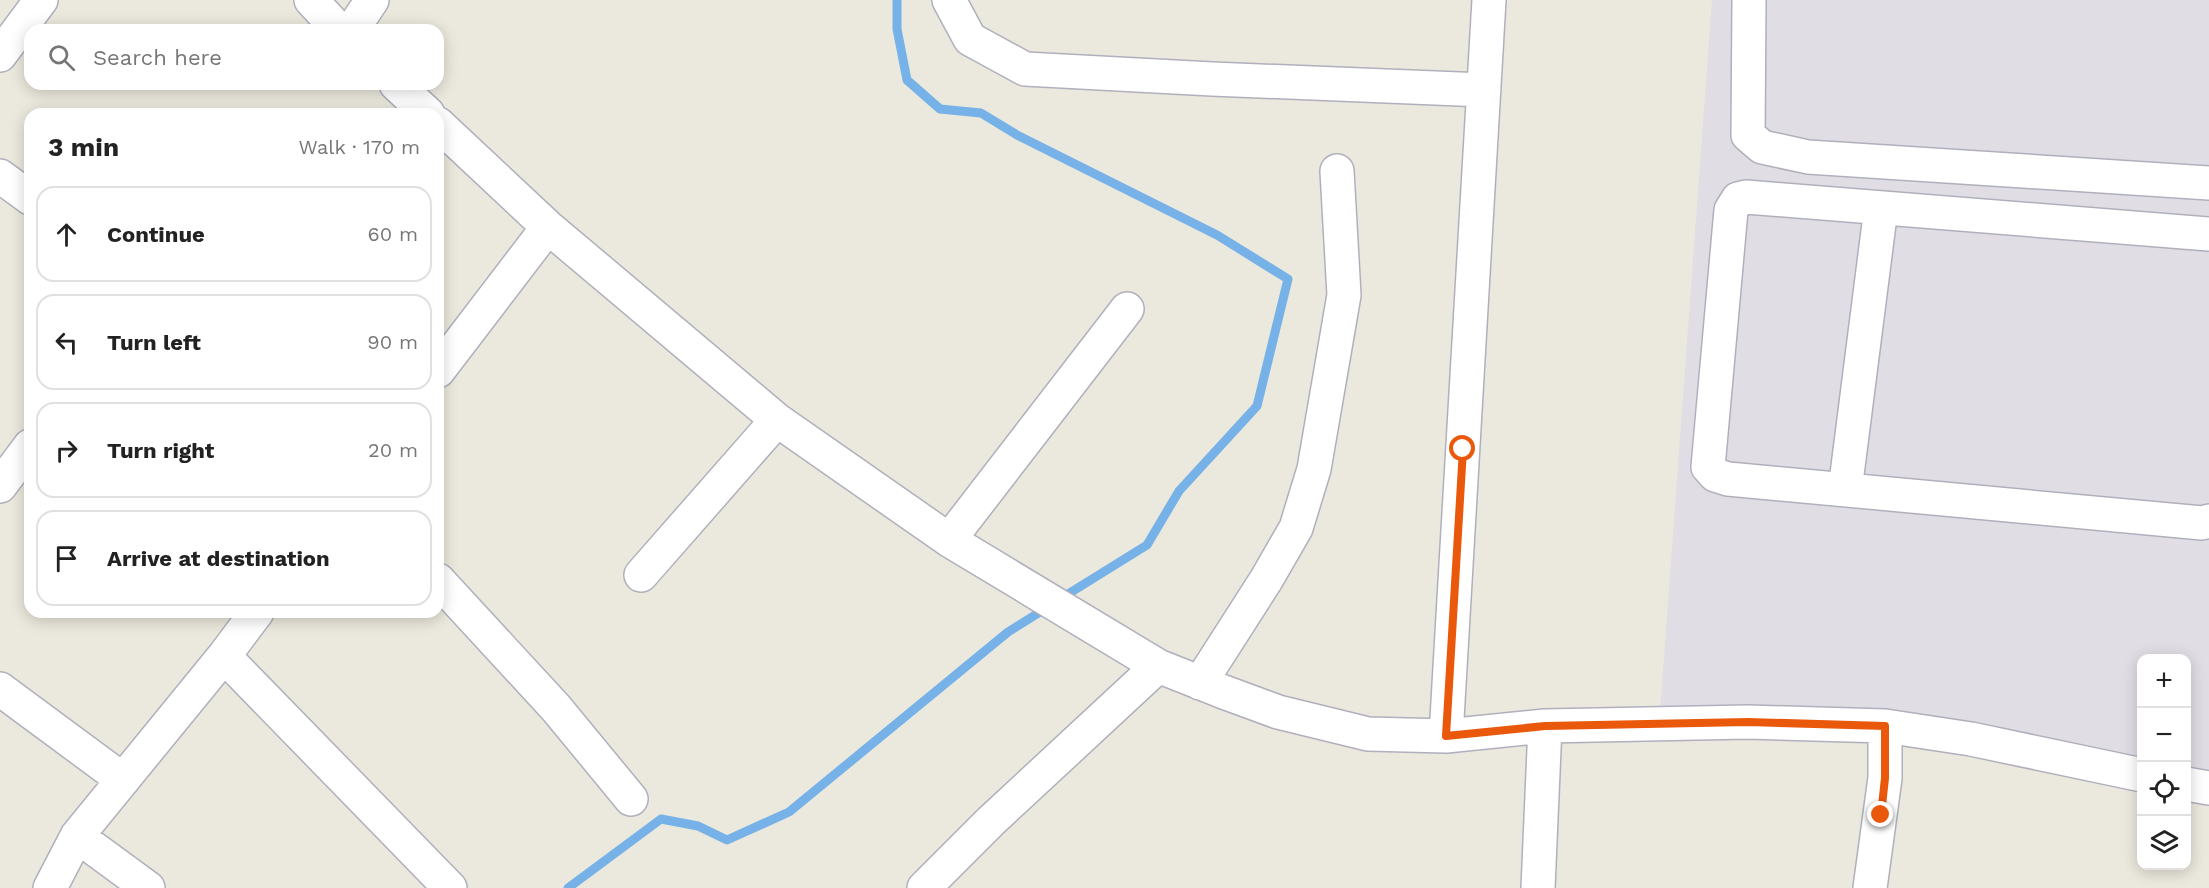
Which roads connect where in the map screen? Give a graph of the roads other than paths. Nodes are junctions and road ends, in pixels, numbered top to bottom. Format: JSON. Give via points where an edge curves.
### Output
{"nodes":[{"id":1,"x":41,"y":0,"type":"edge"},
{"id":2,"x":311,"y":0,"type":"edge"},
{"id":3,"x":372,"y":0,"type":"edge"},
{"id":4,"x":949,"y":0,"type":"edge"},
{"id":5,"x":1489,"y":0,"type":"edge"},
{"id":6,"x":1749,"y":0,"type":"edge"},
{"id":7,"x":333,"y":24,"type":"edge"},
{"id":8,"x":356,"y":24,"type":"edge"},
{"id":9,"x":0,"y":55,"type":"edge"},
{"id":10,"x":402,"y":90,"type":"edge"},
{"id":11,"x":1484,"y":90,"type":"junction"},
{"id":12,"x":422,"y":108,"type":"edge"},
{"id":13,"x":444,"y":130,"type":"edge"},
{"id":14,"x":1337,"y":171,"type":"dead end"},
{"id":15,"x":0,"y":176,"type":"edge"},
{"id":16,"x":2209,"y":183,"type":"edge"},
{"id":17,"x":24,"y":194,"type":"edge"},
{"id":18,"x":1881,"y":208,"type":"junction"},
{"id":19,"x":548,"y":227,"type":"junction"},
{"id":20,"x":2209,"y":234,"type":"edge"},
{"id":21,"x":1127,"y":309,"type":"dead end"},
{"id":22,"x":444,"y":363,"type":"edge"},
{"id":23,"x":777,"y":420,"type":"junction"},
{"id":24,"x":24,"y":454,"type":"edge"},
{"id":25,"x":0,"y":486,"type":"edge"},
{"id":26,"x":1845,"y":490,"type":"junction"},
{"id":27,"x":2209,"y":521,"type":"edge"},
{"id":28,"x":949,"y":540,"type":"junction"},
{"id":29,"x":641,"y":575,"type":"dead end"},
{"id":30,"x":444,"y":587,"type":"edge"},
{"id":31,"x":252,"y":618,"type":"edge"},
{"id":32,"x":224,"y":656,"type":"junction"},
{"id":33,"x":1158,"y":666,"type":"junction"},
{"id":34,"x":1200,"y":683,"type":"junction"},
{"id":35,"x":0,"y":689,"type":"edge"},
{"id":36,"x":1545,"y":726,"type":"junction"},
{"id":37,"x":1885,"y":726,"type":"junction"},
{"id":38,"x":1446,"y":736,"type":"junction"},
{"id":39,"x":2137,"y":774,"type":"edge"},
{"id":40,"x":123,"y":780,"type":"junction"},
{"id":41,"x":2191,"y":785,"type":"edge"},
{"id":42,"x":2209,"y":788,"type":"edge"},
{"id":43,"x":631,"y":799,"type":"dead end"},
{"id":44,"x":77,"y":836,"type":"junction"},
{"id":45,"x":50,"y":888,"type":"edge"},
{"id":46,"x":148,"y":888,"type":"edge"},
{"id":47,"x":450,"y":888,"type":"edge"},
{"id":48,"x":924,"y":888,"type":"edge"},
{"id":49,"x":1539,"y":888,"type":"edge"},
{"id":50,"x":1870,"y":888,"type":"edge"}],
"edges":[{"from":1,"to":9,"type":"street"},
{"from":2,"to":7,"type":"street"},
{"from":3,"to":8,"type":"street"},
{"from":4,"to":11,"type":"street","via":[[970,39],[1025,69]]},
{"from":5,"to":11,"type":"street"},
{"from":6,"to":16,"type":"street","via":[[1748,135],[1762,147],[1808,157]]},
{"from":10,"to":12,"type":"street"},
{"from":11,"to":38,"type":"street"},
{"from":13,"to":19,"type":"street"},
{"from":14,"to":34,"type":"street","via":[[1344,295],[1314,469],[1296,528]]},
{"from":15,"to":17,"type":"street"},
{"from":18,"to":20,"type":"street"},
{"from":18,"to":26,"type":"street"},
{"from":18,"to":26,"type":"street","via":[[1746,197],[1738,199],[1731,210],[1708,467],[1715,475],[1728,479]]},
{"from":19,"to":22,"type":"street"},
{"from":19,"to":23,"type":"street"},
{"from":21,"to":28,"type":"street"},
{"from":23,"to":28,"type":"street"},
{"from":23,"to":29,"type":"street"},
{"from":24,"to":25,"type":"street"},
{"from":26,"to":27,"type":"street"},
{"from":28,"to":33,"type":"street"},
{"from":30,"to":43,"type":"street","via":[[556,708]]},
{"from":31,"to":32,"type":"street"},
{"from":32,"to":40,"type":"street"},
{"from":32,"to":47,"type":"street"},
{"from":33,"to":34,"type":"street"},
{"from":33,"to":48,"type":"street"},
{"from":34,"to":38,"type":"street","via":[[1278,712],[1368,734]]},
{"from":35,"to":40,"type":"street"},
{"from":36,"to":37,"type":"street","via":[[1748,722]]},
{"from":36,"to":38,"type":"street"},
{"from":36,"to":49,"type":"street"},
{"from":37,"to":39,"type":"street","via":[[1971,739]]},
{"from":37,"to":50,"type":"street","via":[[1885,778]]},
{"from":40,"to":44,"type":"street"},
{"from":41,"to":42,"type":"street"},
{"from":44,"to":45,"type":"street"},
{"from":44,"to":46,"type":"street"}]}
